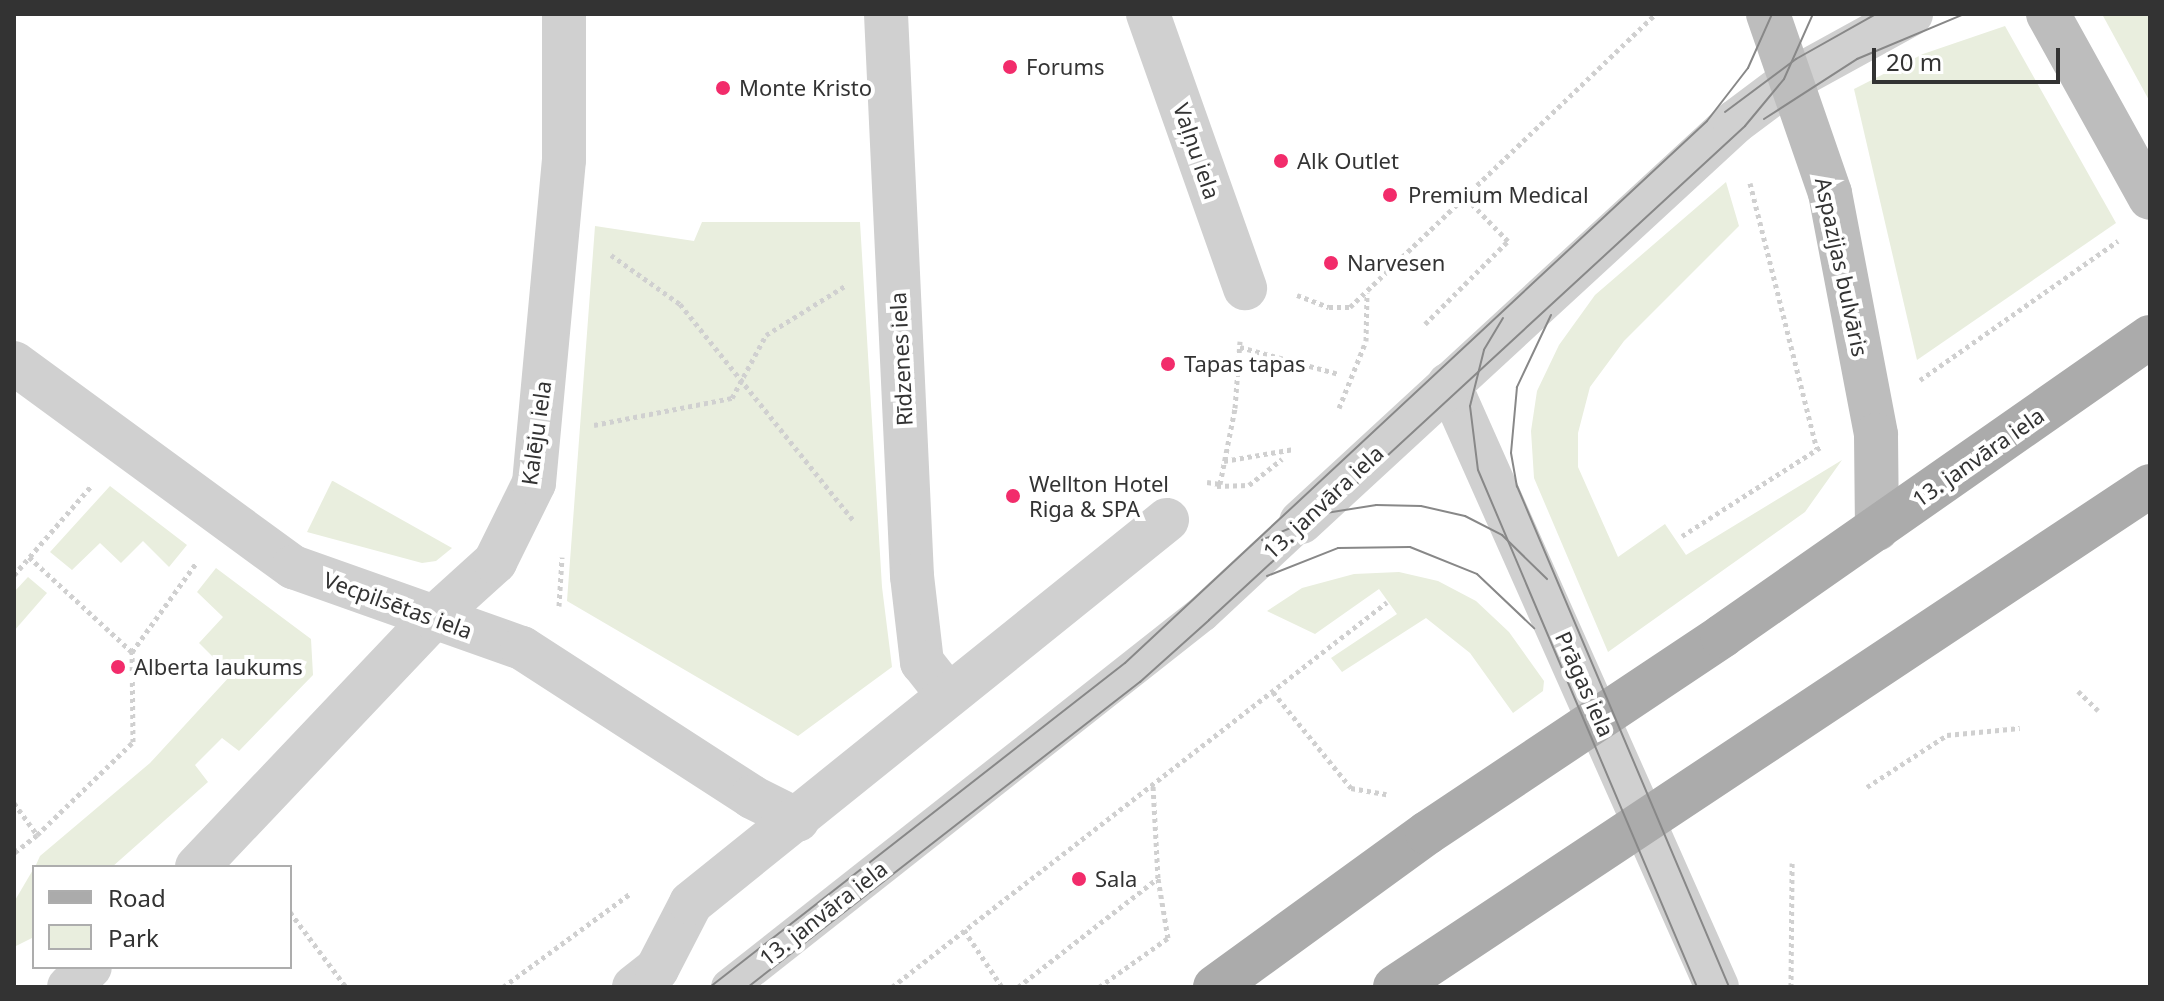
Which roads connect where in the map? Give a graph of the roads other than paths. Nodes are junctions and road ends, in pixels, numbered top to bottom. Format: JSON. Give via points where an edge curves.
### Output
{"nodes":[{"id":1,"x":564,"y":14,"type":"edge"},
{"id":2,"x":886,"y":14,"type":"edge"},
{"id":3,"x":1148,"y":14,"type":"edge"},
{"id":4,"x":1768,"y":14,"type":"edge"},
{"id":5,"x":1911,"y":14,"type":"edge"},
{"id":6,"x":2048,"y":14,"type":"edge"},
{"id":7,"x":1791,"y":80,"type":"junction"},
{"id":8,"x":2150,"y":198,"type":"edge"},
{"id":9,"x":1245,"y":288,"type":"road end"},
{"id":10,"x":2150,"y":337,"type":"edge"},
{"id":11,"x":14,"y":363,"type":"edge"},
{"id":12,"x":1449,"y":384,"type":"junction"},
{"id":13,"x":2150,"y":486,"type":"edge"},
{"id":14,"x":1167,"y":520,"type":"road end"},
{"id":15,"x":1301,"y":522,"type":"joint"},
{"id":16,"x":1877,"y":529,"type":"junction"},
{"id":17,"x":433,"y":618,"type":"junction"},
{"id":18,"x":948,"y":695,"type":"junction"},
{"id":19,"x":1599,"y":714,"type":"junction"},
{"id":20,"x":798,"y":820,"type":"junction"},
{"id":21,"x":1646,"y":821,"type":"junction"},
{"id":22,"x":199,"y":865,"type":"edge"},
{"id":23,"x":88,"y":969,"type":"edge"},
{"id":24,"x":69,"y":987,"type":"edge"},
{"id":25,"x":634,"y":987,"type":"edge"},
{"id":26,"x":729,"y":987,"type":"edge"},
{"id":27,"x":1215,"y":987,"type":"edge"},
{"id":28,"x":1395,"y":987,"type":"edge"},
{"id":29,"x":1717,"y":987,"type":"edge"}],
"edges":[{"from":1,"to":17,"type":"street","name":"Kalēju iela","via":[[560,201],[534,483],[495,562]]},
{"from":2,"to":18,"type":"street","name":"Rīdzenes iela","via":[[912,576],[922,662]]},
{"from":3,"to":9,"type":"street","name":"Vaļņu iela"},
{"from":4,"to":7,"type":"street","name":"Aspazijas bulvāris"},
{"from":5,"to":7,"type":"street","name":"13. janvāra iela"},
{"from":6,"to":8,"type":"street"},
{"from":7,"to":12,"type":"street","name":"13. janvāra iela","via":[[1735,122]]},
{"from":7,"to":16,"type":"street","name":"Aspazijas bulvāris","via":[[1830,193],[1873,414]]},
{"from":10,"to":16,"type":"main road","name":"13. janvāra iela"},
{"from":11,"to":17,"type":"street","name":"Vecpilsētas iela","via":[[293,567]]},
{"from":12,"to":15,"type":"street","name":"13. janvāra iela"},
{"from":12,"to":19,"type":"street","name":"Prāgas iela"},
{"from":13,"to":21,"type":"main road"},
{"from":14,"to":18,"type":"street"},
{"from":15,"to":26,"type":"lane","name":"13. janvāra iela","via":[[1202,614]]},
{"from":16,"to":19,"type":"main road","name":"13. janvāra iela"},
{"from":17,"to":20,"type":"street","name":"Vecpilsētas iela","via":[[522,648],[752,797]]},
{"from":17,"to":22,"type":"street","name":"Kalēju iela"},
{"from":18,"to":20,"type":"street"},
{"from":19,"to":21,"type":"street","name":"Prāgas iela"},
{"from":19,"to":27,"type":"main road","name":"13. janvāra iela"},
{"from":20,"to":25,"type":"street","via":[[691,903],[657,969]]},
{"from":21,"to":28,"type":"main road"},
{"from":21,"to":29,"type":"street","name":"Prāgas iela"},
{"from":23,"to":24,"type":"street"}]}
